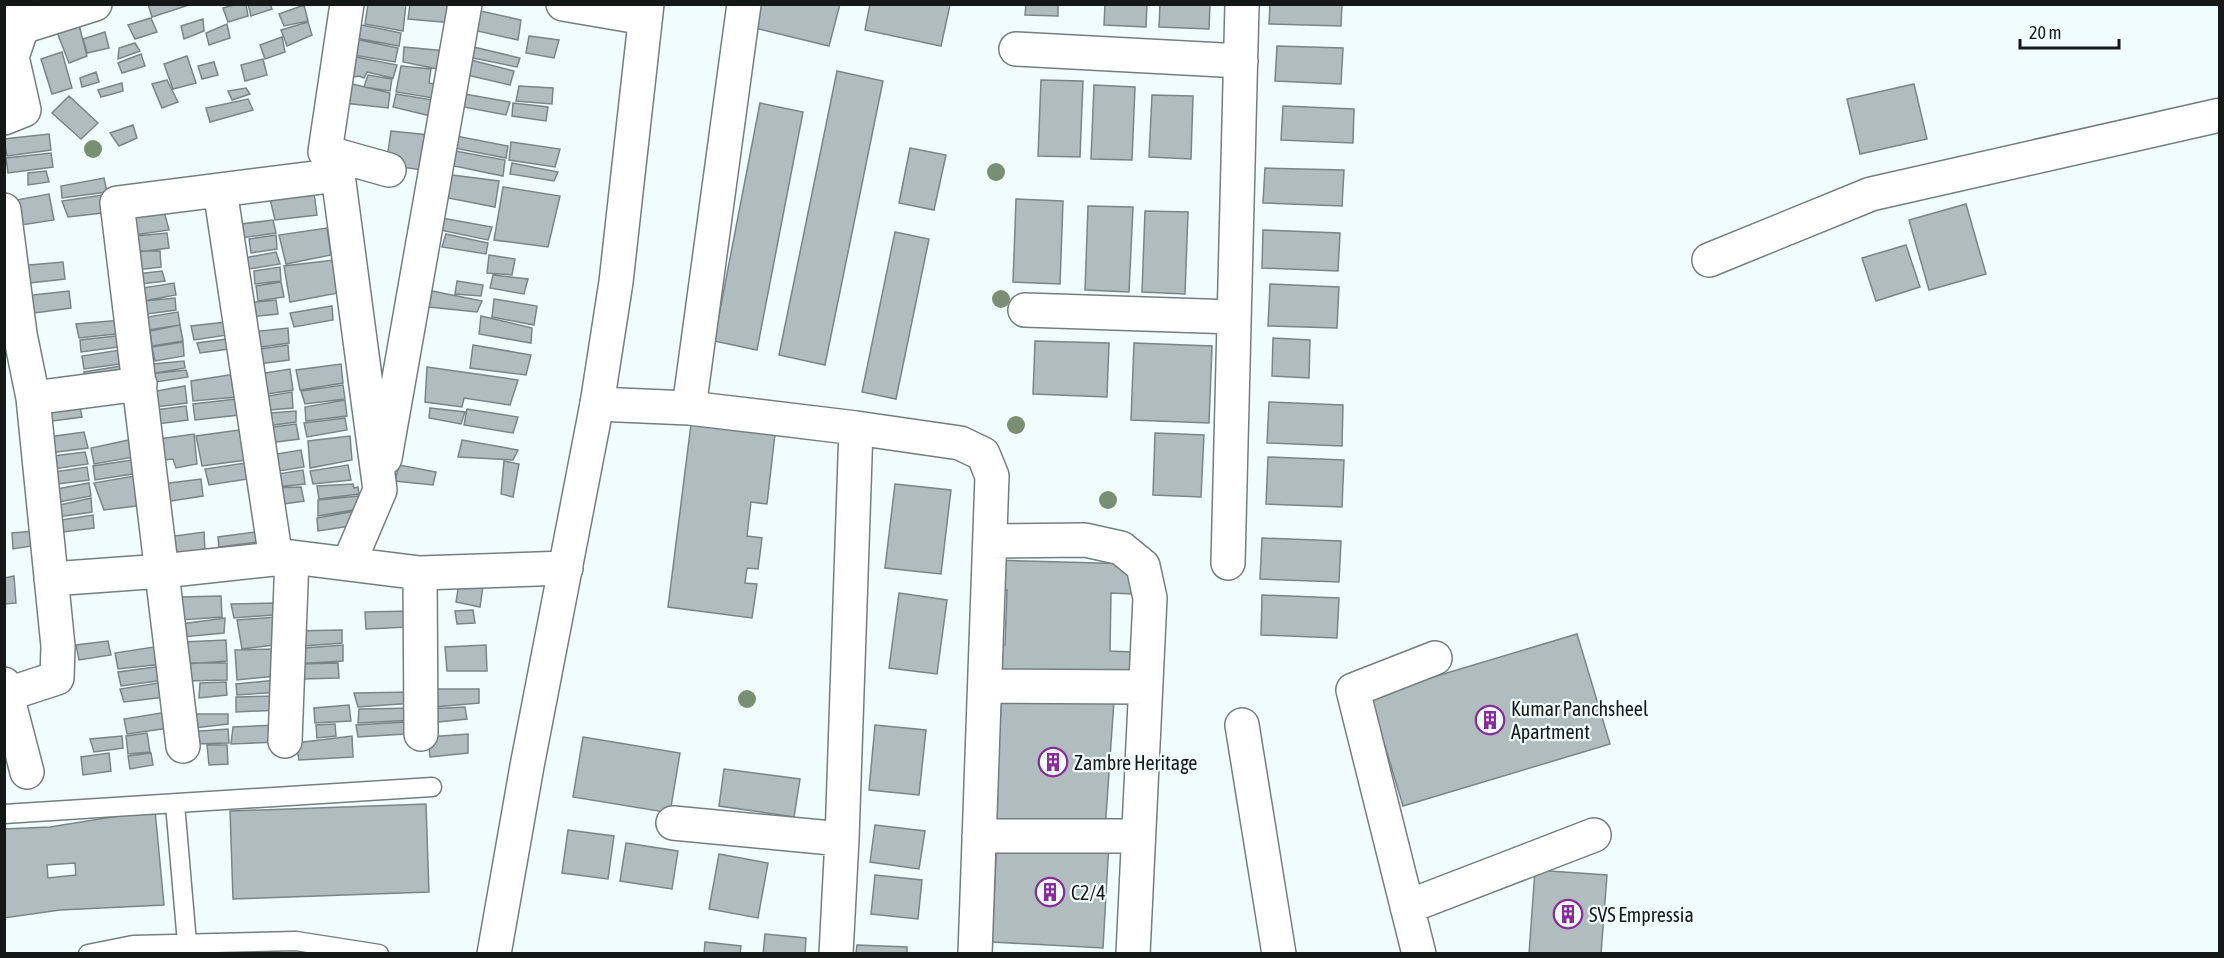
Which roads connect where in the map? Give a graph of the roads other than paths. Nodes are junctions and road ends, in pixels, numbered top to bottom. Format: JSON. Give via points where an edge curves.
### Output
{"nodes":[{"id":1,"x":95,"y":4,"type":"edge"},
{"id":2,"x":346,"y":4,"type":"edge"},
{"id":3,"x":465,"y":4,"type":"edge"},
{"id":4,"x":563,"y":4,"type":"edge"},
{"id":5,"x":744,"y":4,"type":"edge"},
{"id":6,"x":1242,"y":4,"type":"edge"},
{"id":7,"x":646,"y":11,"type":"edge"},
{"id":8,"x":19,"y":16,"type":"edge"},
{"id":9,"x":1017,"y":49,"type":"dead end"},
{"id":10,"x":1241,"y":61,"type":"junction"},
{"id":11,"x":2220,"y":115,"type":"edge"},
{"id":12,"x":4,"y":118,"type":"edge"},
{"id":13,"x":390,"y":170,"type":"dead end"},
{"id":14,"x":220,"y":190,"type":"junction"},
{"id":15,"x":4,"y":210,"type":"edge"},
{"id":16,"x":1709,"y":260,"type":"dead end"},
{"id":17,"x":1025,"y":310,"type":"dead end"},
{"id":18,"x":1234,"y":317,"type":"junction"},
{"id":19,"x":140,"y":384,"type":"junction"},
{"id":20,"x":33,"y":398,"type":"junction"},
{"id":21,"x":597,"y":404,"type":"junction"},
{"id":22,"x":689,"y":408,"type":"junction"},
{"id":23,"x":856,"y":428,"type":"junction"},
{"id":24,"x":380,"y":490,"type":"junction"},
{"id":25,"x":990,"y":541,"type":"junction"},
{"id":26,"x":284,"y":558,"type":"junction"},
{"id":27,"x":349,"y":563,"type":"junction"},
{"id":28,"x":1228,"y":564,"type":"dead end"},
{"id":29,"x":566,"y":568,"type":"junction"},
{"id":30,"x":162,"y":571,"type":"junction"},
{"id":31,"x":420,"y":573,"type":"junction"},
{"id":32,"x":51,"y":579,"type":"junction"},
{"id":33,"x":1435,"y":658,"type":"dead end"},
{"id":34,"x":985,"y":686,"type":"junction"},
{"id":35,"x":1145,"y":687,"type":"junction"},
{"id":36,"x":6,"y":689,"type":"edge"},
{"id":37,"x":1242,"y":724,"type":"dead end"},
{"id":38,"x":421,"y":734,"type":"dead end"},
{"id":39,"x":285,"y":741,"type":"dead end"},
{"id":40,"x":183,"y":746,"type":"dead end"},
{"id":41,"x":27,"y":772,"type":"dead end"},
{"id":42,"x":432,"y":788,"type":"dead end"},
{"id":43,"x":175,"y":804,"type":"junction"},
{"id":44,"x":4,"y":814,"type":"edge"},
{"id":45,"x":673,"y":823,"type":"dead end"},
{"id":46,"x":1594,"y":835,"type":"dead end"},
{"id":47,"x":979,"y":836,"type":"junction"},
{"id":48,"x":1138,"y":836,"type":"junction"},
{"id":49,"x":842,"y":839,"type":"junction"},
{"id":50,"x":1407,"y":907,"type":"junction"},
{"id":51,"x":187,"y":944,"type":"junction"},
{"id":52,"x":133,"y":949,"type":"edge"},
{"id":53,"x":88,"y":954,"type":"edge"},
{"id":54,"x":379,"y":954,"type":"edge"},
{"id":55,"x":494,"y":954,"type":"edge"},
{"id":56,"x":836,"y":954,"type":"edge"},
{"id":57,"x":975,"y":954,"type":"edge"},
{"id":58,"x":1133,"y":954,"type":"edge"},
{"id":59,"x":1279,"y":954,"type":"edge"},
{"id":60,"x":1419,"y":954,"type":"edge"}],
"edges":[{"from":1,"to":8,"type":"street"},
{"from":2,"to":13,"type":"street","via":[[325,152]]},
{"from":3,"to":24,"type":"street"},
{"from":4,"to":7,"type":"street"},
{"from":5,"to":22,"type":"street"},
{"from":6,"to":10,"type":"street"},
{"from":7,"to":21,"type":"street","via":[[616,282]]},
{"from":8,"to":12,"type":"street","via":[[12,57],[24,110]]},
{"from":9,"to":10,"type":"street"},
{"from":10,"to":18,"type":"street"},
{"from":11,"to":16,"type":"street","via":[[1871,194]]},
{"from":14,"to":19,"type":"street","via":[[117,203]]},
{"from":14,"to":24,"type":"street","via":[[338,175]]},
{"from":14,"to":26,"type":"street"},
{"from":15,"to":20,"type":"street","via":[[20,334]]},
{"from":17,"to":18,"type":"street"},
{"from":18,"to":28,"type":"street"},
{"from":19,"to":20,"type":"street"},
{"from":19,"to":30,"type":"street"},
{"from":20,"to":32,"type":"street"},
{"from":21,"to":22,"type":"street"},
{"from":21,"to":29,"type":"street"},
{"from":22,"to":23,"type":"street"},
{"from":23,"to":25,"type":"street","via":[[960,443],[983,454],[992,476]]},
{"from":23,"to":49,"type":"street"},
{"from":24,"to":27,"type":"street"},
{"from":25,"to":34,"type":"street"},
{"from":25,"to":35,"type":"street","via":[[1085,540],[1122,548],[1143,566],[1150,598]]},
{"from":26,"to":27,"type":"street"},
{"from":26,"to":30,"type":"street"},
{"from":26,"to":39,"type":"street"},
{"from":27,"to":31,"type":"street"},
{"from":29,"to":31,"type":"street"},
{"from":29,"to":55,"type":"street"},
{"from":30,"to":32,"type":"street"},
{"from":30,"to":40,"type":"street"},
{"from":31,"to":38,"type":"street"},
{"from":32,"to":36,"type":"street","via":[[57,678]]},
{"from":33,"to":50,"type":"street","via":[[1353,690]]},
{"from":34,"to":35,"type":"street"},
{"from":34,"to":47,"type":"street"},
{"from":35,"to":48,"type":"street"},
{"from":36,"to":41,"type":"street"},
{"from":37,"to":59,"type":"street"},
{"from":42,"to":43,"type":"lane"},
{"from":43,"to":44,"type":"lane"},
{"from":43,"to":51,"type":"lane"},
{"from":45,"to":49,"type":"street"},
{"from":46,"to":50,"type":"street"},
{"from":47,"to":48,"type":"street"},
{"from":47,"to":57,"type":"street"},
{"from":48,"to":58,"type":"street"},
{"from":49,"to":56,"type":"street"},
{"from":50,"to":60,"type":"street"},
{"from":51,"to":52,"type":"lane"},
{"from":51,"to":54,"type":"lane","via":[[296,941]]},
{"from":52,"to":53,"type":"lane"}]}
